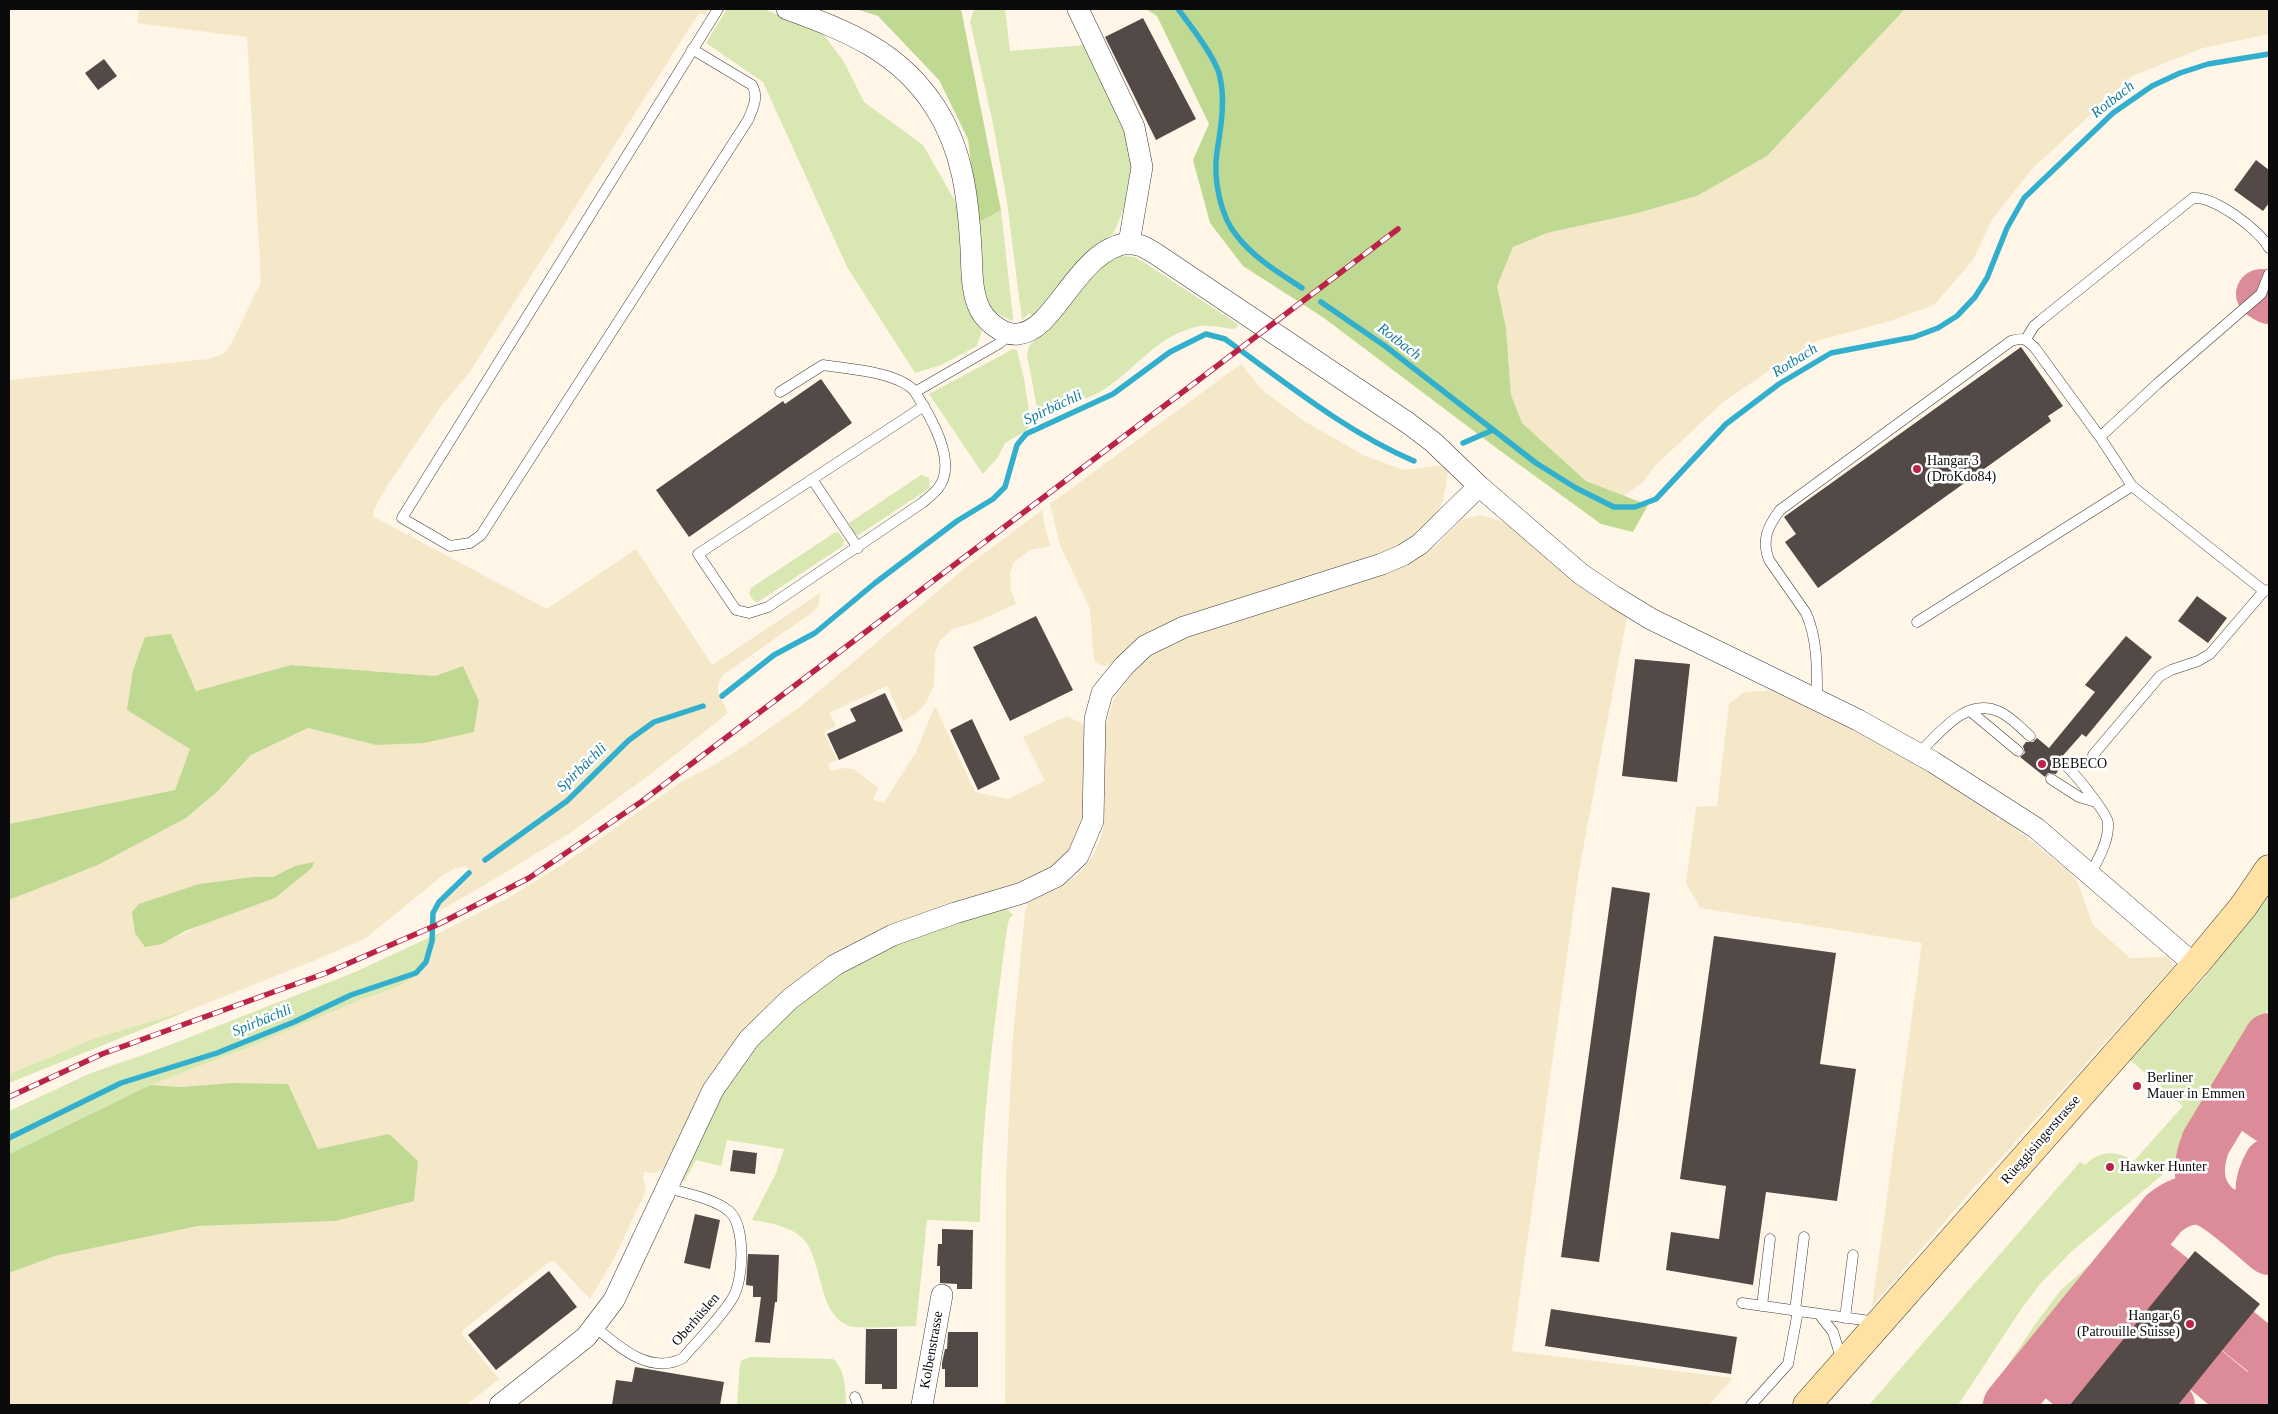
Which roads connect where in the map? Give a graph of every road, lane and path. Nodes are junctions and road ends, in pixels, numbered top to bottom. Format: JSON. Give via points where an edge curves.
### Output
{"nodes":[{"id":1,"x":718,"y":9,"type":"edge"},
{"id":2,"x":786,"y":9,"type":"edge"},
{"id":3,"x":1078,"y":9,"type":"edge"},
{"id":4,"x":692,"y":50,"type":"junction"},
{"id":5,"x":1129,"y":244,"type":"junction"},
{"id":6,"x":2269,"y":248,"type":"edge"},
{"id":7,"x":2269,"y":274,"type":"edge"},
{"id":8,"x":1010,"y":334,"type":"junction"},
{"id":9,"x":2026,"y":339,"type":"junction"},
{"id":10,"x":780,"y":392,"type":"dead end"},
{"id":11,"x":915,"y":392,"type":"junction"},
{"id":12,"x":924,"y":406,"type":"junction"},
{"id":13,"x":2100,"y":437,"type":"junction"},
{"id":14,"x":812,"y":479,"type":"junction"},
{"id":15,"x":1479,"y":486,"type":"junction"},
{"id":16,"x":2132,"y":486,"type":"junction"},
{"id":17,"x":858,"y":548,"type":"junction"},
{"id":18,"x":2267,"y":590,"type":"edge"},
{"id":19,"x":1917,"y":622,"type":"dead end"},
{"id":20,"x":1817,"y":700,"type":"junction"},
{"id":21,"x":1970,"y":711,"type":"junction"},
{"id":22,"x":2030,"y":736,"type":"dead end"},
{"id":23,"x":2018,"y":751,"type":"dead end"},
{"id":24,"x":1919,"y":753,"type":"junction"},
{"id":25,"x":2093,"y":755,"type":"dead end"},
{"id":26,"x":2064,"y":764,"type":"dead end"},
{"id":27,"x":2051,"y":779,"type":"dead end"},
{"id":28,"x":2096,"y":802,"type":"junction"},
{"id":29,"x":2269,"y":869,"type":"edge"},
{"id":30,"x":2090,"y":875,"type":"junction"},
{"id":31,"x":2195,"y":965,"type":"junction"},
{"id":32,"x":668,"y":1188,"type":"junction"},
{"id":33,"x":1804,"y":1237,"type":"dead end"},
{"id":34,"x":1770,"y":1239,"type":"dead end"},
{"id":35,"x":1853,"y":1255,"type":"dead end"},
{"id":36,"x":942,"y":1294,"type":"dead end"},
{"id":37,"x":1742,"y":1303,"type":"dead end"},
{"id":38,"x":1762,"y":1306,"type":"junction"},
{"id":39,"x":1797,"y":1311,"type":"junction"},
{"id":40,"x":1819,"y":1314,"type":"junction"},
{"id":41,"x":1845,"y":1318,"type":"junction"},
{"id":42,"x":1880,"y":1322,"type":"junction"},
{"id":43,"x":595,"y":1326,"type":"junction"},
{"id":44,"x":1843,"y":1364,"type":"junction"},
{"id":45,"x":500,"y":1405,"type":"edge"},
{"id":46,"x":922,"y":1405,"type":"edge"},
{"id":47,"x":1751,"y":1405,"type":"edge"},
{"id":48,"x":1807,"y":1405,"type":"edge"}],
"edges":[{"from":1,"to":4,"type":"lane"},
{"from":2,"to":8,"type":"street","via":[[864,41],[886,54],[905,69],[935,106],[948,128],[961,166],[977,304],[985,318]]},
{"from":3,"to":5,"type":"street","via":[[1134,127],[1142,167]]},
{"from":4,"to":4,"type":"lane","via":[[752,85],[756,92],[755,103],[748,120],[481,535],[470,543],[450,546],[402,518]]},
{"from":5,"to":8,"type":"street","via":[[1106,249],[1038,325],[1019,334]]},
{"from":5,"to":15,"type":"street","via":[[1153,252],[1408,423]]},
{"from":6,"to":9,"type":"lane","via":[[2264,238],[2222,207],[2202,197],[2194,198],[2041,320]]},
{"from":7,"to":13,"type":"lane","via":[[2261,294]]},
{"from":8,"to":11,"type":"lane"},
{"from":9,"to":13,"type":"lane"},
{"from":9,"to":20,"type":"lane","via":[[2011,341],[1780,510],[1767,530],[1765,551],[1769,560],[1810,623],[1817,667]]},
{"from":10,"to":11,"type":"lane","via":[[823,365],[902,381]]},
{"from":11,"to":12,"type":"lane"},
{"from":12,"to":14,"type":"lane"},
{"from":12,"to":17,"type":"lane","via":[[934,423],[946,464],[940,486],[922,503]]},
{"from":13,"to":16,"type":"lane"},
{"from":14,"to":17,"type":"lane"},
{"from":14,"to":17,"type":"lane","via":[[698,554],[736,610],[749,613],[768,607]]},
{"from":15,"to":20,"type":"street","via":[[1581,574],[1615,597],[1651,619]]},
{"from":15,"to":32,"type":"street","via":[[1420,544],[1403,555],[1184,627],[1145,646],[1102,693],[1095,719],[1093,821],[1078,856],[1057,876],[1022,894],[893,935],[835,964],[790,999],[750,1039],[714,1090]]},
{"from":16,"to":18,"type":"lane"},
{"from":16,"to":19,"type":"lane"},
{"from":18,"to":25,"type":"lane","via":[[2210,654],[2160,676]]},
{"from":20,"to":24,"type":"street"},
{"from":21,"to":22,"type":"lane","via":[[1986,708],[2001,712]]},
{"from":21,"to":23,"type":"lane"},
{"from":21,"to":24,"type":"lane","via":[[1957,716]]},
{"from":24,"to":30,"type":"street","via":[[2036,828]]},
{"from":26,"to":28,"type":"lane"},
{"from":27,"to":28,"type":"lane","via":[[2079,797]]},
{"from":28,"to":30,"type":"lane","via":[[2109,821],[2107,840]]},
{"from":29,"to":31,"type":"main road","name":"Rüeggisingerstrasse","via":[[2243,907]]},
{"from":30,"to":31,"type":"street"},
{"from":31,"to":42,"type":"main road","name":"Rüeggisingerstrasse"},
{"from":32,"to":43,"type":"street","via":[[614,1300]]},
{"from":32,"to":43,"type":"lane","name":"Oberhüslen","via":[[712,1202],[736,1220],[742,1242],[740,1281],[733,1298],[676,1361],[658,1363],[639,1359]]},
{"from":33,"to":39,"type":"lane"},
{"from":34,"to":38,"type":"lane"},
{"from":35,"to":41,"type":"lane"},
{"from":36,"to":46,"type":"street","name":"Kolbenstrasse"},
{"from":37,"to":38,"type":"lane"},
{"from":38,"to":39,"type":"lane"},
{"from":39,"to":40,"type":"lane"},
{"from":39,"to":47,"type":"lane","via":[[1788,1364]]},
{"from":40,"to":41,"type":"lane"},
{"from":40,"to":44,"type":"lane","via":[[1833,1332]]},
{"from":41,"to":42,"type":"lane"},
{"from":42,"to":44,"type":"main road","name":"Rüeggisingerstrasse"},
{"from":43,"to":45,"type":"street","via":[[586,1337]]},
{"from":44,"to":48,"type":"main road","name":"Rüeggisingerstrasse"}]}
